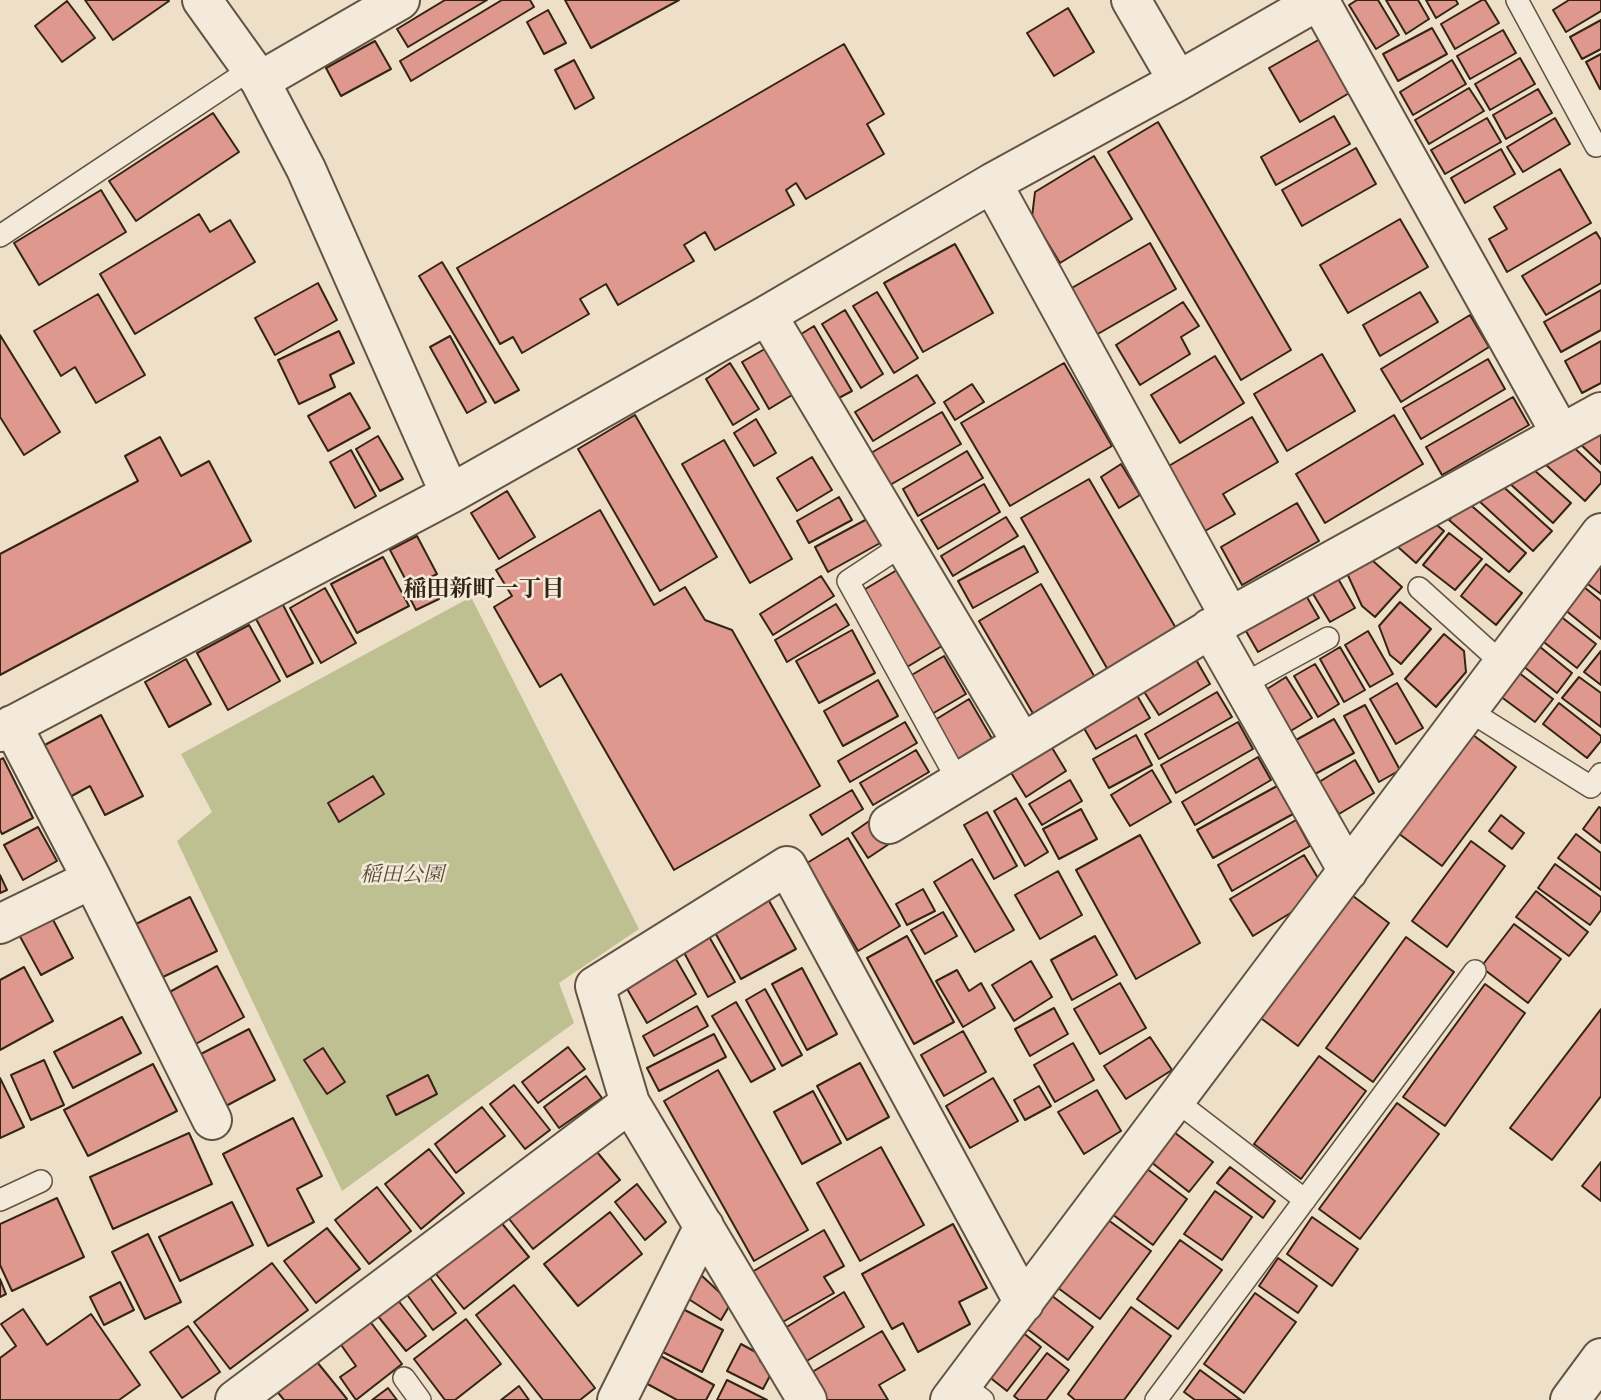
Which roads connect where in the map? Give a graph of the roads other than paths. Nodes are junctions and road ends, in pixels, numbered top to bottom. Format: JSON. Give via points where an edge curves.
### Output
{"nodes":[{"id":1,"x":202,"y":0,"type":"edge"},
{"id":2,"x":400,"y":0,"type":"edge"},
{"id":3,"x":1131,"y":0,"type":"edge"},
{"id":4,"x":1319,"y":0,"type":"edge"},
{"id":5,"x":1517,"y":0,"type":"edge"},
{"id":6,"x":256,"y":75,"type":"junction"},
{"id":7,"x":1178,"y":81,"type":"junction"},
{"id":8,"x":1596,"y":146,"type":"dead end"},
{"id":9,"x":992,"y":183,"type":"junction"},
{"id":10,"x":0,"y":236,"type":"edge"},
{"id":11,"x":767,"y":314,"type":"junction"},
{"id":12,"x":1601,"y":412,"type":"edge"},
{"id":13,"x":1561,"y":434,"type":"junction"},
{"id":14,"x":450,"y":494,"type":"junction"},
{"id":15,"x":1601,"y":533,"type":"edge"},
{"id":16,"x":904,"y":544,"type":"junction"},
{"id":17,"x":1419,"y":588,"type":"dead end"},
{"id":18,"x":1220,"y":622,"type":"junction"},
{"id":19,"x":1328,"y":638,"type":"dead end"},
{"id":20,"x":1503,"y":664,"type":"junction"},
{"id":21,"x":1242,"y":685,"type":"junction"},
{"id":22,"x":1468,"y":710,"type":"junction"},
{"id":23,"x":6,"y":728,"type":"edge"},
{"id":24,"x":1022,"y":743,"type":"junction"},
{"id":25,"x":1601,"y":774,"type":"edge"},
{"id":26,"x":958,"y":781,"type":"junction"},
{"id":27,"x":889,"y":824,"type":"dead end"},
{"id":28,"x":1348,"y":871,"type":"junction"},
{"id":29,"x":92,"y":879,"type":"junction"},
{"id":30,"x":0,"y":925,"type":"edge"},
{"id":31,"x":1475,"y":971,"type":"dead end"},
{"id":32,"x":1175,"y":1100,"type":"junction"},
{"id":33,"x":631,"y":1103,"type":"junction"},
{"id":34,"x":212,"y":1120,"type":"dead end"},
{"id":35,"x":41,"y":1181,"type":"dead end"},
{"id":36,"x":0,"y":1200,"type":"edge"},
{"id":37,"x":1305,"y":1200,"type":"junction"},
{"id":38,"x":704,"y":1226,"type":"junction"},
{"id":39,"x":1024,"y":1303,"type":"junction"},
{"id":40,"x":1601,"y":1358,"type":"edge"},
{"id":41,"x":404,"y":1378,"type":"dead end"},
{"id":42,"x":965,"y":1395,"type":"edge"},
{"id":43,"x":235,"y":1400,"type":"edge"},
{"id":44,"x":420,"y":1400,"type":"edge"},
{"id":45,"x":617,"y":1400,"type":"edge"},
{"id":46,"x":807,"y":1400,"type":"edge"},
{"id":47,"x":1156,"y":1400,"type":"edge"},
{"id":48,"x":1570,"y":1400,"type":"edge"}],
"edges":[{"from":1,"to":6,"type":"street"},
{"from":2,"to":6,"type":"street"},
{"from":3,"to":7,"type":"street"},
{"from":4,"to":7,"type":"street"},
{"from":4,"to":13,"type":"street"},
{"from":5,"to":8,"type":"lane"},
{"from":6,"to":10,"type":"lane"},
{"from":6,"to":14,"type":"street","via":[[306,169]]},
{"from":7,"to":9,"type":"street"},
{"from":9,"to":11,"type":"street"},
{"from":9,"to":18,"type":"street"},
{"from":11,"to":14,"type":"street"},
{"from":11,"to":16,"type":"street"},
{"from":12,"to":13,"type":"street"},
{"from":13,"to":18,"type":"street"},
{"from":14,"to":23,"type":"street"},
{"from":15,"to":20,"type":"street"},
{"from":16,"to":24,"type":"street"},
{"from":16,"to":26,"type":"lane","via":[[848,582]]},
{"from":17,"to":20,"type":"lane"},
{"from":18,"to":21,"type":"street"},
{"from":18,"to":24,"type":"street"},
{"from":19,"to":21,"type":"lane"},
{"from":20,"to":22,"type":"street"},
{"from":21,"to":28,"type":"street"},
{"from":22,"to":25,"type":"lane","via":[[1591,787]]},
{"from":22,"to":28,"type":"street"},
{"from":23,"to":29,"type":"street"},
{"from":24,"to":26,"type":"street"},
{"from":26,"to":27,"type":"street"},
{"from":28,"to":32,"type":"street"},
{"from":29,"to":30,"type":"street"},
{"from":29,"to":34,"type":"street"},
{"from":31,"to":37,"type":"lane"},
{"from":32,"to":37,"type":"lane"},
{"from":32,"to":39,"type":"street"},
{"from":33,"to":38,"type":"street"},
{"from":33,"to":39,"type":"street","via":[[595,986],[787,866]]},
{"from":33,"to":43,"type":"street"},
{"from":35,"to":36,"type":"lane"},
{"from":37,"to":47,"type":"lane"},
{"from":38,"to":45,"type":"street"},
{"from":38,"to":46,"type":"street"},
{"from":39,"to":42,"type":"street"},
{"from":40,"to":48,"type":"street"},
{"from":41,"to":44,"type":"lane"}]}
